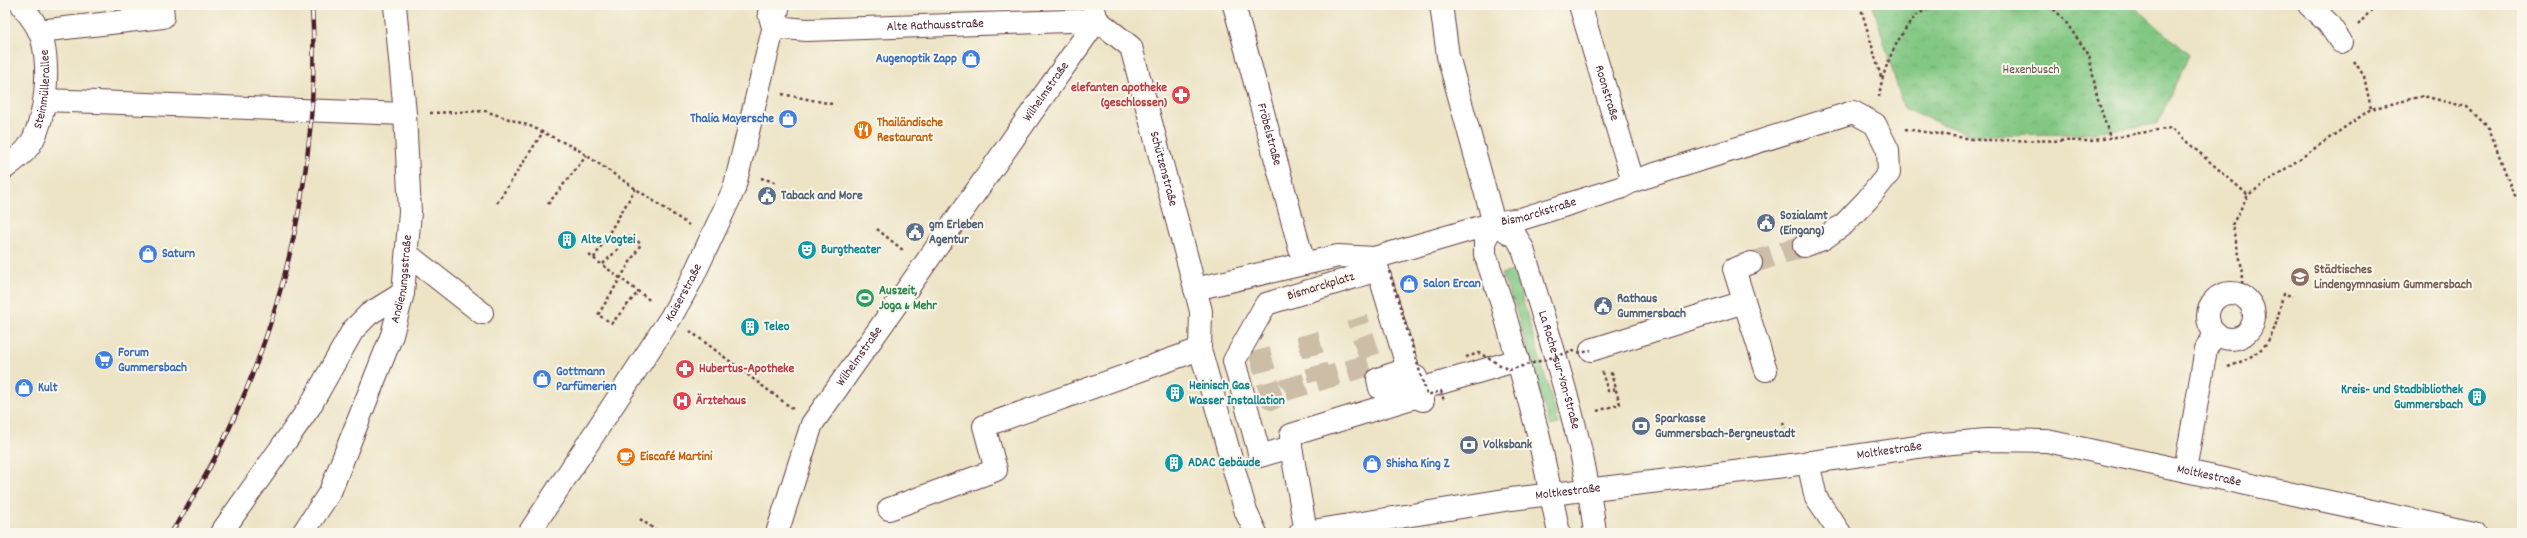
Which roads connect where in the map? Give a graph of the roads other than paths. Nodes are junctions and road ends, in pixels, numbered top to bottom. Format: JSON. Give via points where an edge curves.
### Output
{"nodes":[{"id":1,"x":22,"y":5,"type":"edge"},
{"id":2,"x":162,"y":5,"type":"edge"},
{"id":3,"x":395,"y":5,"type":"edge"},
{"id":4,"x":766,"y":5,"type":"edge"},
{"id":5,"x":780,"y":5,"type":"edge"},
{"id":6,"x":1234,"y":5,"type":"edge"},
{"id":7,"x":1441,"y":5,"type":"edge"},
{"id":8,"x":1580,"y":5,"type":"edge"},
{"id":9,"x":2309,"y":5,"type":"edge"},
{"id":10,"x":1095,"y":12,"type":"edge"},
{"id":11,"x":773,"y":27,"type":"junction"},
{"id":12,"x":39,"y":31,"type":"junction"},
{"id":13,"x":2341,"y":42,"type":"road end"},
{"id":14,"x":45,"y":100,"type":"junction"},
{"id":15,"x":405,"y":114,"type":"junction"},
{"id":16,"x":5,"y":168,"type":"edge"},
{"id":17,"x":1632,"y":181,"type":"junction"},
{"id":18,"x":1494,"y":223,"type":"junction"},
{"id":19,"x":1804,"y":246,"type":"tunnel mouth"},
{"id":20,"x":407,"y":254,"type":"junction"},
{"id":21,"x":1349,"y":256,"type":"junction"},
{"id":22,"x":1751,"y":263,"type":"tunnel mouth"},
{"id":23,"x":1304,"y":264,"type":"junction"},
{"id":24,"x":1355,"y":277,"type":"junction"},
{"id":25,"x":1195,"y":289,"type":"junction"},
{"id":26,"x":403,"y":293,"type":"junction"},
{"id":27,"x":1744,"y":302,"type":"junction"},
{"id":28,"x":482,"y":313,"type":"dead end"},
{"id":29,"x":2216,"y":333,"type":"junction"},
{"id":30,"x":1200,"y":349,"type":"junction"},
{"id":31,"x":1591,"y":350,"type":"road end"},
{"id":32,"x":1518,"y":360,"type":"junction"},
{"id":33,"x":1766,"y":370,"type":"dead end"},
{"id":34,"x":1420,"y":389,"type":"junction"},
{"id":35,"x":1291,"y":447,"type":"junction"},
{"id":36,"x":1808,"y":462,"type":"junction"},
{"id":37,"x":2185,"y":470,"type":"junction"},
{"id":38,"x":1590,"y":489,"type":"junction"},
{"id":39,"x":1552,"y":494,"type":"junction"},
{"id":40,"x":889,"y":509,"type":"dead end"},
{"id":41,"x":533,"y":532,"type":"edge"},
{"id":42,"x":1303,"y":532,"type":"edge"},
{"id":43,"x":221,"y":533,"type":"edge"},
{"id":44,"x":303,"y":533,"type":"edge"},
{"id":45,"x":776,"y":533,"type":"edge"},
{"id":46,"x":1256,"y":533,"type":"edge"},
{"id":47,"x":1559,"y":533,"type":"edge"},
{"id":48,"x":1595,"y":533,"type":"edge"},
{"id":49,"x":1840,"y":533,"type":"edge"},
{"id":50,"x":2474,"y":533,"type":"edge"}],
"edges":[{"from":1,"to":12,"type":"street","name":"Steinmüllerallee"},
{"from":2,"to":12,"type":"street","via":[[163,17]]},
{"from":3,"to":15,"type":"street","name":"Andienungsstraße"},
{"from":4,"to":11,"type":"street"},
{"from":5,"to":11,"type":"street","name":"Kaiserstraße"},
{"from":6,"to":23,"type":"street","name":"Fröbelstraße"},
{"from":7,"to":18,"type":"street","via":[[1448,56]]},
{"from":8,"to":17,"type":"street","name":"Roonstraße"},
{"from":9,"to":13,"type":"street","via":[[2328,23]]},
{"from":10,"to":11,"type":"street","name":"Alte Rathausstraße","via":[[807,30]]},
{"from":10,"to":25,"type":"street","name":"Schützenstraße","via":[[1131,47]]},
{"from":10,"to":45,"type":"street","name":"Wilhelmstraße","via":[[812,424]]},
{"from":11,"to":41,"type":"street","name":"Kaiserstraße","via":[[734,189],[706,248],[671,317]]},
{"from":12,"to":14,"type":"street","name":"Steinmüllerallee","via":[[47,67]]},
{"from":14,"to":15,"type":"street"},
{"from":14,"to":16,"type":"street","name":"Steinmüllerallee","via":[[37,128],[27,149]]},
{"from":15,"to":20,"type":"street","name":"Andienungsstraße","via":[[410,212]]},
{"from":17,"to":18,"type":"street","name":"Bismarckstraße","via":[[1620,188],[1521,219]]},
{"from":17,"to":19,"type":"street","name":"Bismarckstraße","via":[[1853,112],[1875,124],[1888,150],[1889,173],[1844,224],[1823,239]]},
{"from":18,"to":21,"type":"street","name":"Bismarckstraße","via":[[1374,258]]},
{"from":18,"to":32,"type":"street","via":[[1485,240],[1485,254]]},
{"from":18,"to":38,"type":"street","name":"La Roche-sur-Yon-Straße","via":[[1517,238],[1523,249],[1578,437]]},
{"from":20,"to":26,"type":"street","name":"Andienungsstraße"},
{"from":20,"to":28,"type":"street"},
{"from":21,"to":23,"type":"street","name":"Bismarckstraße"},
{"from":21,"to":24,"type":"street"},
{"from":22,"to":27,"type":"street","via":[[1734,269]]},
{"from":23,"to":25,"type":"street","name":"Bismarckstraße"},
{"from":24,"to":34,"type":"street","name":"Bismarckplatz","via":[[1378,270],[1408,369],[1378,379],[1380,388],[1416,378]]},
{"from":24,"to":35,"type":"street","name":"Bismarckplatz","via":[[1266,304],[1234,361],[1260,456]]},
{"from":25,"to":30,"type":"street","name":"Schützenstraße","via":[[1201,312]]},
{"from":26,"to":43,"type":"street","via":[[369,314],[353,330],[309,408]]},
{"from":26,"to":44,"type":"street","name":"Andienungsstraße","via":[[392,335],[330,492]]},
{"from":27,"to":31,"type":"street"},
{"from":27,"to":33,"type":"street"},
{"from":29,"to":29,"type":"street","via":[[2209,321],[2209,313],[2215,300],[2228,294],[2243,296],[2249,301],[2254,315],[2250,330],[2245,335],[2230,340]]},
{"from":29,"to":37,"type":"street","via":[[2206,349]]},
{"from":30,"to":40,"type":"street","via":[[984,426],[996,470]]},
{"from":30,"to":46,"type":"street","name":"Schützenstraße","via":[[1246,512]]},
{"from":32,"to":34,"type":"street"},
{"from":32,"to":39,"type":"street"},
{"from":34,"to":35,"type":"street","via":[[1423,400],[1415,397],[1291,435]]},
{"from":35,"to":42,"type":"street"},
{"from":36,"to":37,"type":"street","name":"Moltkestraße","via":[[1965,441],[2040,441]]},
{"from":36,"to":38,"type":"street","name":"Moltkestraße"},
{"from":36,"to":49,"type":"street","via":[[1816,498]]},
{"from":37,"to":50,"type":"street","name":"Moltkestraße"},
{"from":38,"to":39,"type":"street","name":"Moltkestraße"},
{"from":38,"to":48,"type":"street","name":"La Roche-sur-Yon-Straße"},
{"from":39,"to":42,"type":"street","name":"Moltkestraße"},
{"from":39,"to":47,"type":"street"}]}
